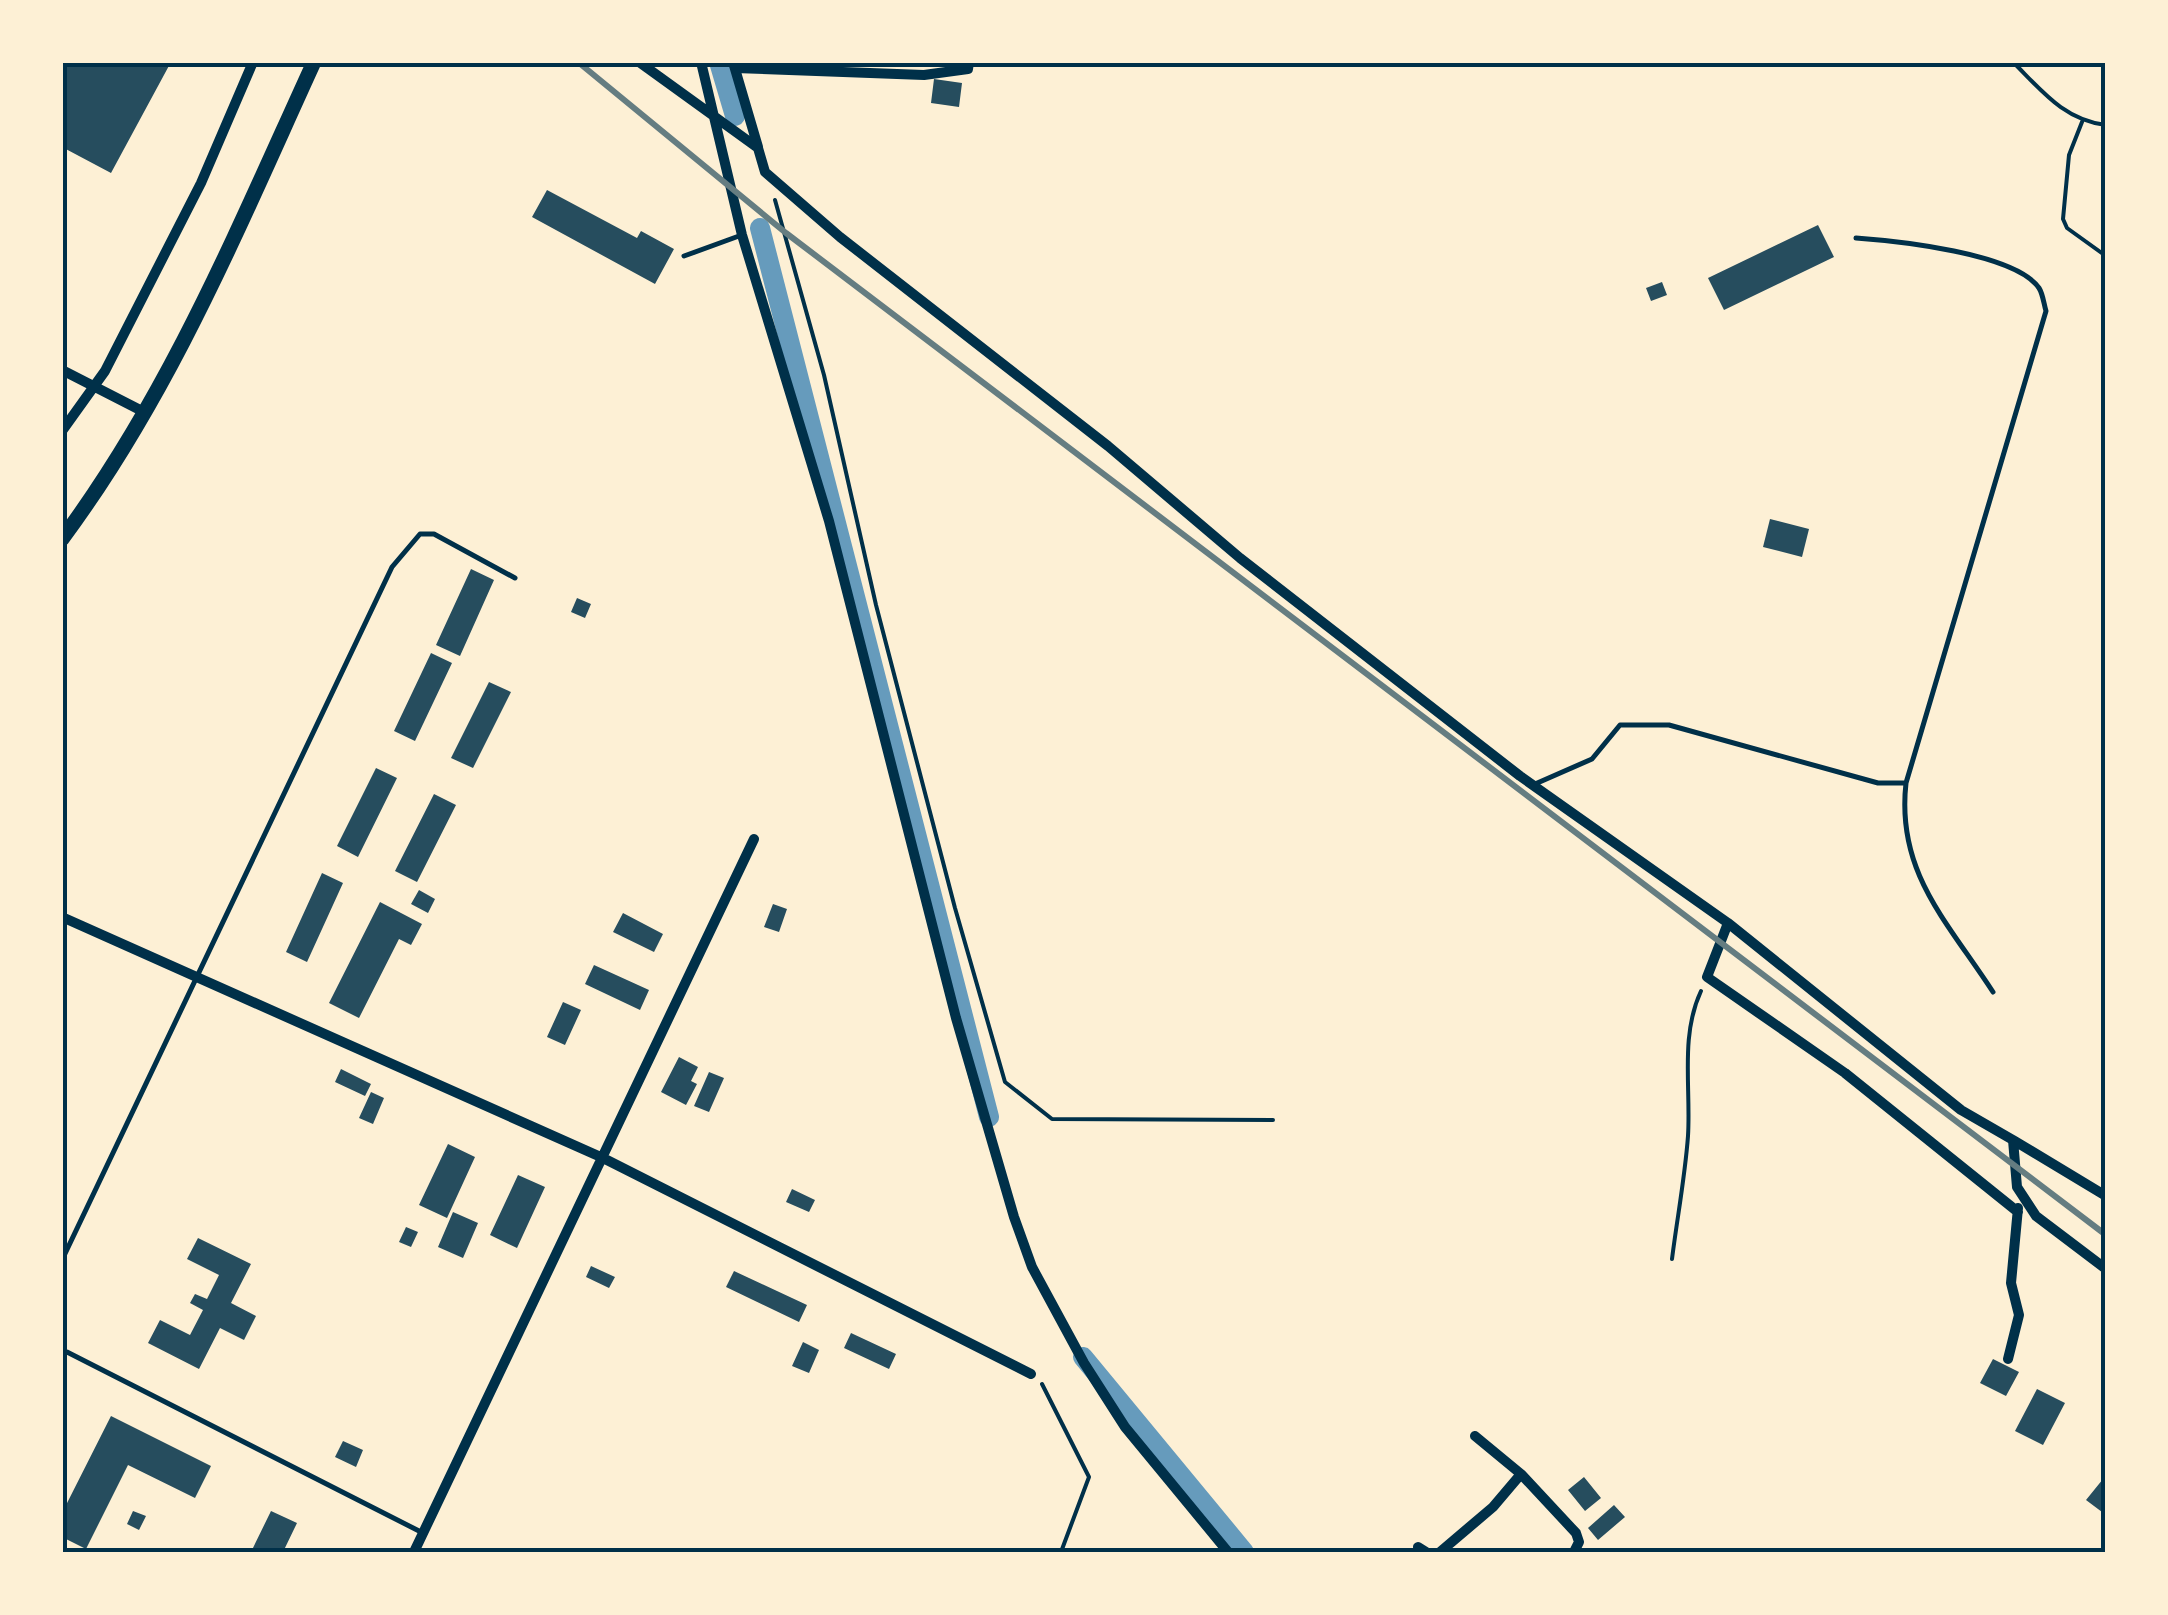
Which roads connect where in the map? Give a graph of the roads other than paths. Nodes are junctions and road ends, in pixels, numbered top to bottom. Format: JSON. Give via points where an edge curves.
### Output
{"nodes":[{"id":1,"x":252,"y":62,"type":"edge"},
{"id":2,"x":314,"y":62,"type":"edge"},
{"id":3,"x":639,"y":62,"type":"edge"},
{"id":4,"x":701,"y":62,"type":"edge"},
{"id":5,"x":969,"y":62,"type":"edge"},
{"id":6,"x":734,"y":65,"type":"edge"},
{"id":7,"x":714,"y":120,"type":"junction"},
{"id":8,"x":758,"y":148,"type":"junction"},
{"id":9,"x":742,"y":235,"type":"junction"},
{"id":10,"x":1856,"y":238,"type":"dead end"},
{"id":11,"x":684,"y":256,"type":"dead end"},
{"id":12,"x":62,"y":370,"type":"edge"},
{"id":13,"x":94,"y":386,"type":"junction"},
{"id":14,"x":147,"y":413,"type":"junction"},
{"id":15,"x":62,"y":431,"type":"edge"},
{"id":16,"x":62,"y":539,"type":"edge"},
{"id":17,"x":516,"y":578,"type":"dead end"},
{"id":18,"x":1906,"y":783,"type":"junction"},
{"id":19,"x":1532,"y":784,"type":"junction"},
{"id":20,"x":754,"y":839,"type":"dead end"},
{"id":21,"x":62,"y":916,"type":"edge"},
{"id":22,"x":1728,"y":923,"type":"junction"},
{"id":23,"x":196,"y":979,"type":"junction"},
{"id":24,"x":1993,"y":992,"type":"dead end"},
{"id":25,"x":2012,"y":1140,"type":"junction"},
{"id":26,"x":603,"y":1158,"type":"junction"},
{"id":27,"x":2018,"y":1186,"type":"junction"},
{"id":28,"x":2106,"y":1196,"type":"edge"},
{"id":29,"x":2018,"y":1212,"type":"junction"},
{"id":30,"x":62,"y":1260,"type":"edge"},
{"id":31,"x":2106,"y":1269,"type":"edge"},
{"id":32,"x":67,"y":1352,"type":"dead end"},
{"id":33,"x":2008,"y":1360,"type":"dead end"},
{"id":34,"x":1031,"y":1374,"type":"road end"},
{"id":35,"x":1475,"y":1436,"type":"dead end"},
{"id":36,"x":1521,"y":1474,"type":"junction"},
{"id":37,"x":423,"y":1534,"type":"junction"},
{"id":38,"x":414,"y":1552,"type":"edge"},
{"id":39,"x":1228,"y":1552,"type":"edge"},
{"id":40,"x":1440,"y":1552,"type":"edge"},
{"id":41,"x":1574,"y":1552,"type":"edge"}],
"edges":[{"from":1,"to":13,"type":"street","via":[[201,184]]},
{"from":2,"to":14,"type":"main road"},
{"from":3,"to":7,"type":"street"},
{"from":4,"to":7,"type":"street"},
{"from":5,"to":6,"type":"street","via":[[968,69],[924,75]]},
{"from":6,"to":8,"type":"street"},
{"from":7,"to":8,"type":"street"},
{"from":7,"to":9,"type":"street"},
{"from":8,"to":19,"type":"street","via":[[766,172],[840,238]]},
{"from":9,"to":11,"type":"lane"},
{"from":9,"to":39,"type":"street","via":[[829,521],[995,1162],[1032,1267],[1126,1427]]},
{"from":10,"to":18,"type":"lane","via":[[1924,243],[2017,270],[2040,288],[2046,311]]},
{"from":12,"to":13,"type":"street"},
{"from":13,"to":14,"type":"street"},
{"from":13,"to":15,"type":"street"},
{"from":14,"to":16,"type":"main road"},
{"from":17,"to":23,"type":"lane","via":[[434,534],[420,534],[408,544]]},
{"from":18,"to":19,"type":"lane","via":[[1878,783],[1668,725],[1620,725],[1592,760]]},
{"from":18,"to":24,"type":"lane","via":[[1906,851]]},
{"from":19,"to":22,"type":"street"},
{"from":20,"to":26,"type":"street"},
{"from":21,"to":23,"type":"street"},
{"from":22,"to":25,"type":"street","via":[[1961,1110]]},
{"from":22,"to":29,"type":"street","via":[[1707,978],[1845,1073]]},
{"from":23,"to":26,"type":"street"},
{"from":23,"to":30,"type":"lane"},
{"from":25,"to":27,"type":"street"},
{"from":25,"to":28,"type":"street"},
{"from":26,"to":34,"type":"street"},
{"from":26,"to":37,"type":"street"},
{"from":27,"to":29,"type":"street"},
{"from":27,"to":31,"type":"street","via":[[2036,1216]]},
{"from":29,"to":33,"type":"street","via":[[2010,1284],[2019,1316]]},
{"from":32,"to":37,"type":"lane"},
{"from":35,"to":36,"type":"street"},
{"from":36,"to":40,"type":"street"},
{"from":36,"to":41,"type":"street","via":[[1576,1533]]},
{"from":37,"to":38,"type":"street"}]}
